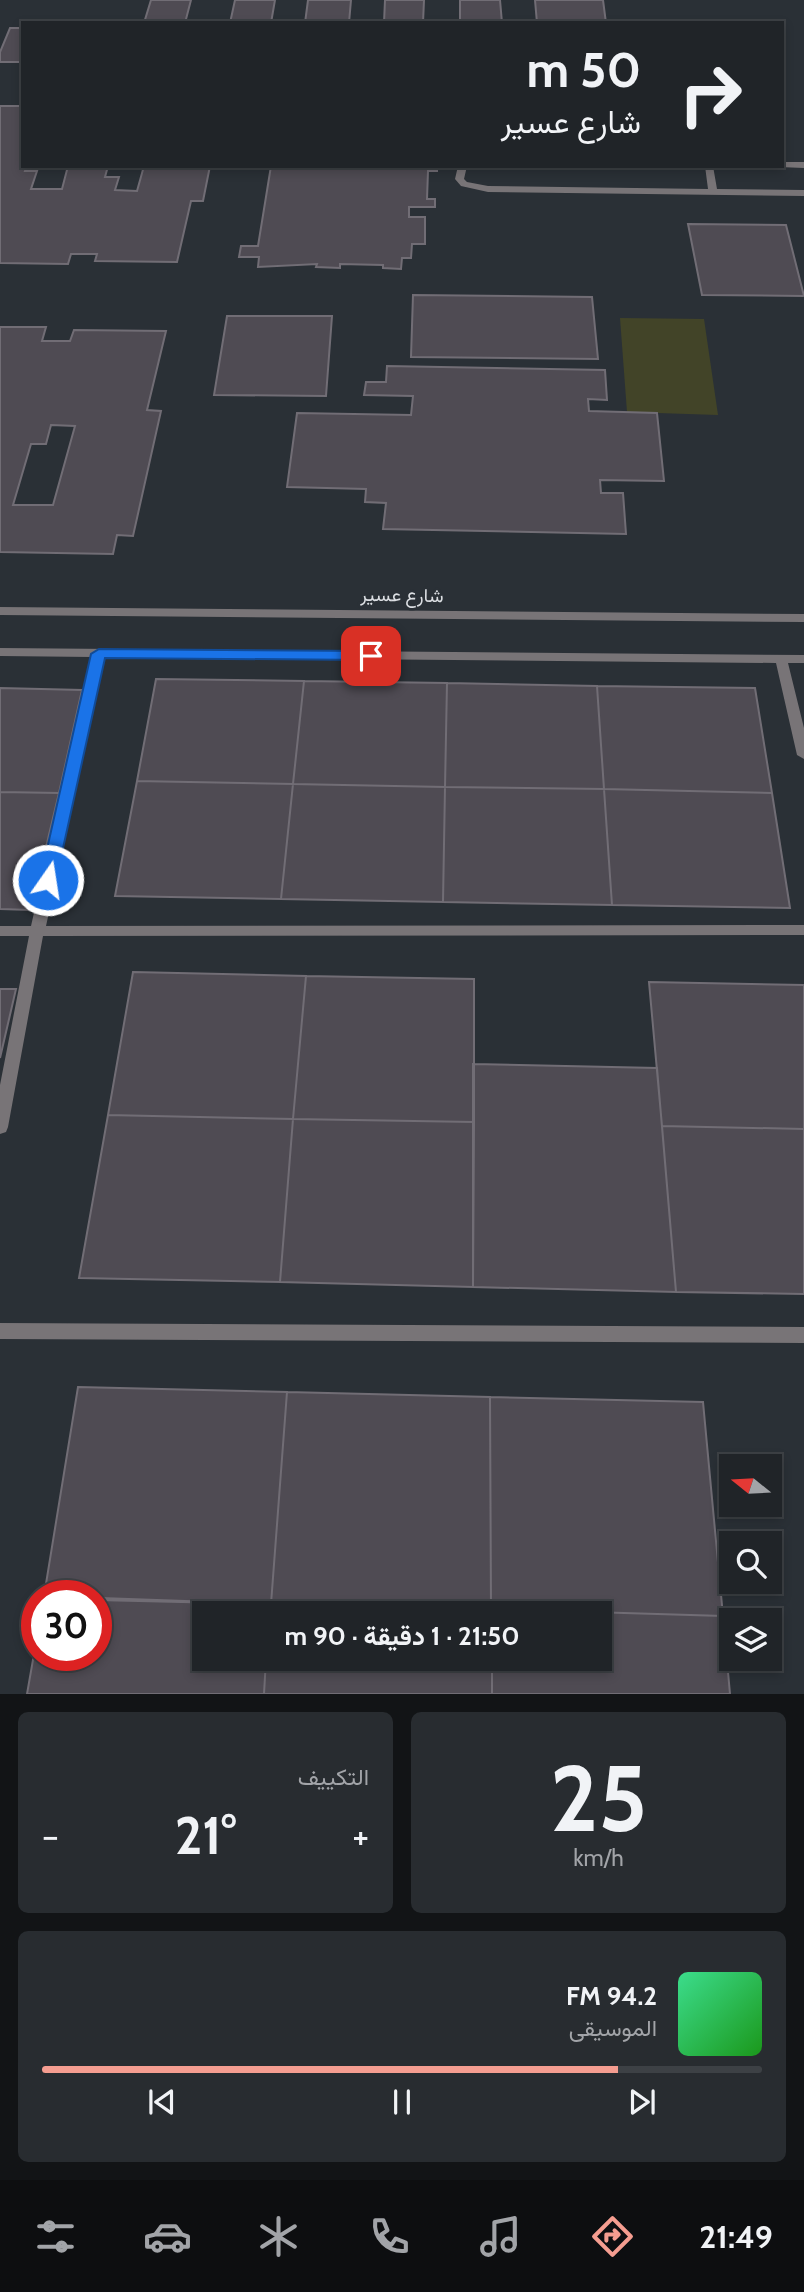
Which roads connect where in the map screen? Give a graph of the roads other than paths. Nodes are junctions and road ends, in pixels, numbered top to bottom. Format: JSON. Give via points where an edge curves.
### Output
{"nodes":[{"id":1,"x":784,"y":165,"type":"edge"},
{"id":2,"x":804,"y":165,"type":"edge"},
{"id":3,"x":462,"y":168,"type":"edge"},
{"id":4,"x":709,"y":168,"type":"edge"},
{"id":5,"x":713,"y":191,"type":"junction"},
{"id":6,"x":804,"y":192,"type":"edge"},
{"id":7,"x":0,"y":611,"type":"edge"},
{"id":8,"x":804,"y":618,"type":"edge"},
{"id":9,"x":0,"y":652,"type":"edge"},
{"id":10,"x":99,"y":654,"type":"junction"},
{"id":11,"x":781,"y":659,"type":"junction"},
{"id":12,"x":804,"y":659,"type":"edge"},
{"id":13,"x":804,"y":755,"type":"edge"},
{"id":14,"x":804,"y":930,"type":"edge"},
{"id":15,"x":0,"y":931,"type":"edge"},
{"id":16,"x":37,"y":931,"type":"junction"},
{"id":17,"x":0,"y":1127,"type":"edge"},
{"id":18,"x":0,"y":1331,"type":"edge"},
{"id":19,"x":804,"y":1335,"type":"edge"}],
"edges":[{"from":1,"to":2,"type":"street"},
{"from":3,"to":5,"type":"street","via":[[458,178],[464,184],[488,189]]},
{"from":4,"to":5,"type":"street"},
{"from":5,"to":6,"type":"street"},
{"from":7,"to":8,"type":"street","name":"شارع عسير"},
{"from":9,"to":10,"type":"street"},
{"from":10,"to":11,"type":"street"},
{"from":10,"to":16,"type":"street"},
{"from":11,"to":12,"type":"street"},
{"from":11,"to":13,"type":"street"},
{"from":14,"to":16,"type":"street"},
{"from":15,"to":16,"type":"street"},
{"from":16,"to":17,"type":"street"},
{"from":18,"to":19,"type":"street"}]}
